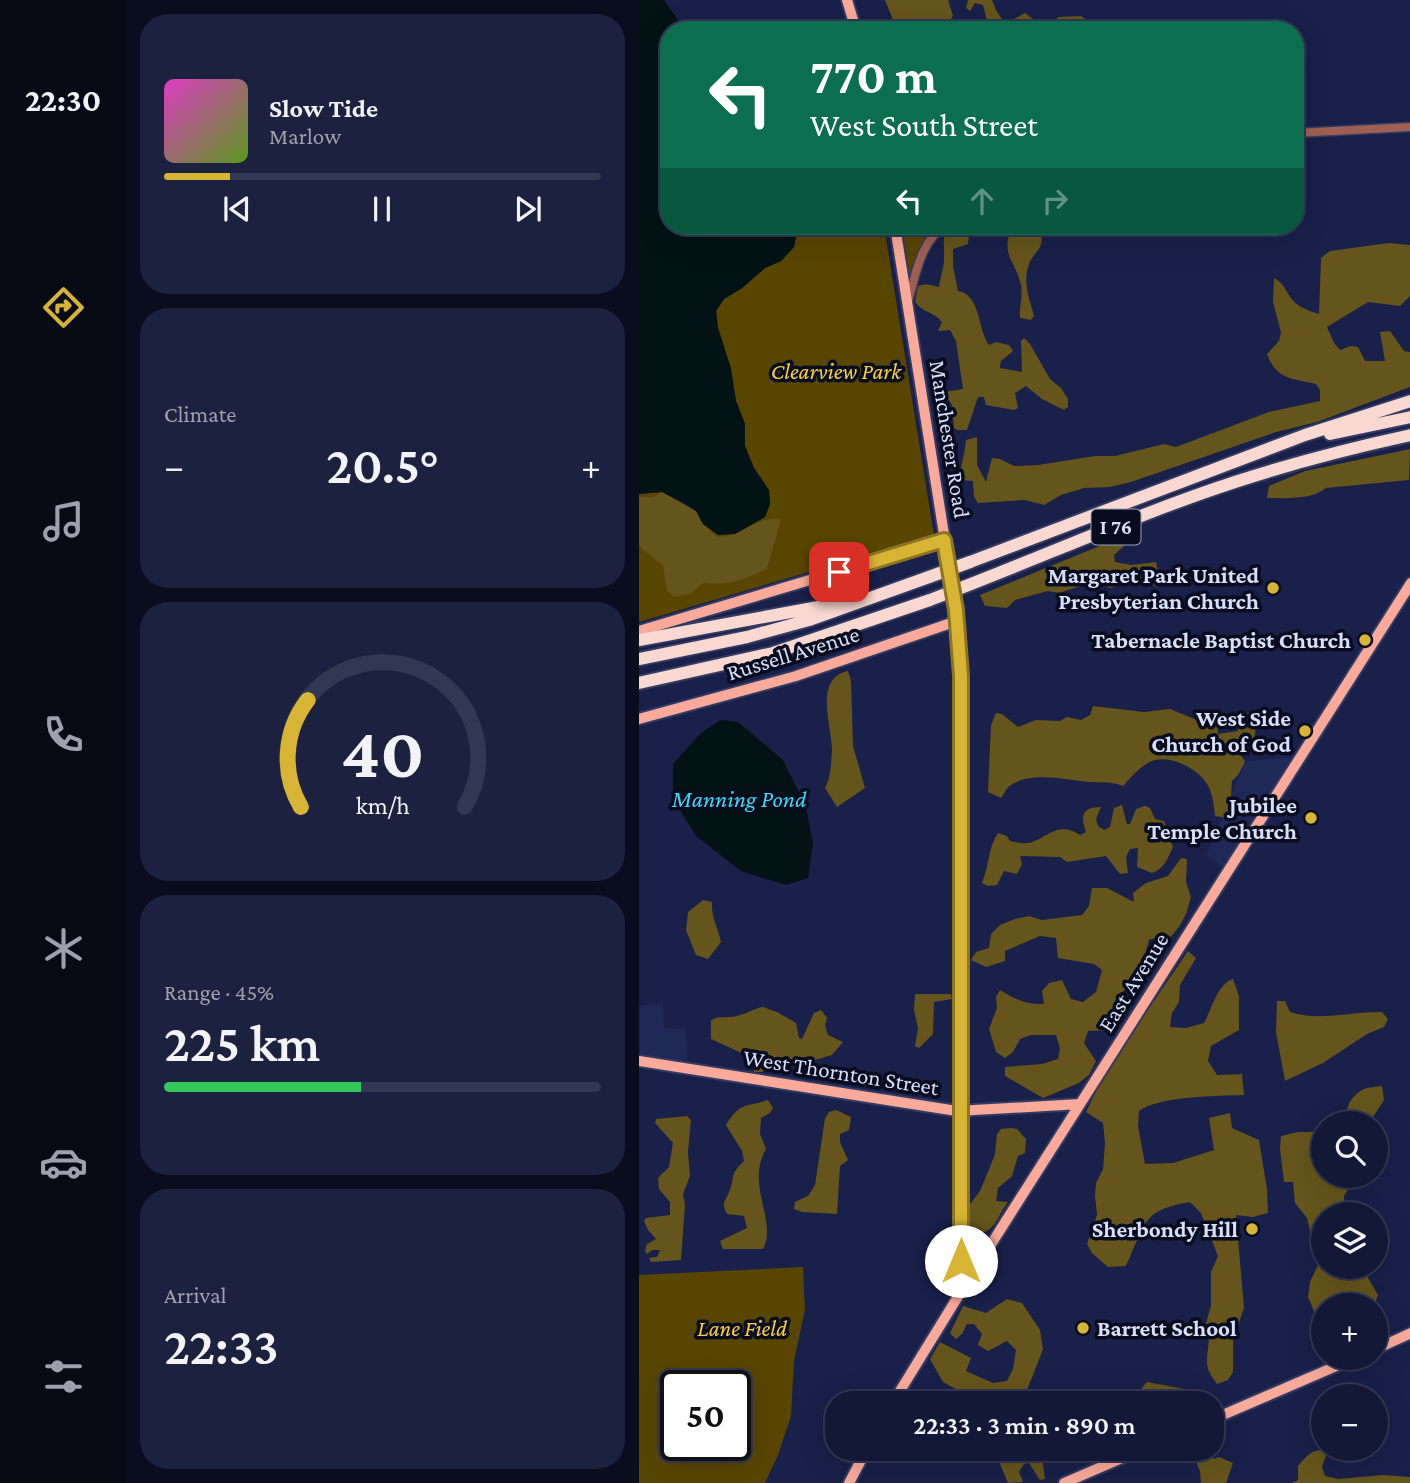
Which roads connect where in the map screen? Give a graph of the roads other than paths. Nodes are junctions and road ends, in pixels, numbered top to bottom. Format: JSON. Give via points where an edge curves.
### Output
{"nodes":[{"id":1,"x":847,"y":0,"type":"edge"},
{"id":2,"x":853,"y":21,"type":"edge"},
{"id":3,"x":1410,"y":127,"type":"edge"},
{"id":4,"x":1304,"y":133,"type":"edge"},
{"id":5,"x":896,"y":235,"type":"edge"},
{"id":6,"x":934,"y":235,"type":"edge"},
{"id":7,"x":907,"y":304,"type":"junction"},
{"id":8,"x":1410,"y":401,"type":"edge"},
{"id":9,"x":1410,"y":416,"type":"edge"},
{"id":10,"x":1410,"y":437,"type":"edge"},
{"id":11,"x":1213,"y":470,"type":"junction"},
{"id":12,"x":944,"y":540,"type":"junction"},
{"id":13,"x":1410,"y":583,"type":"edge"},
{"id":14,"x":885,"y":594,"type":"junction"},
{"id":15,"x":957,"y":621,"type":"junction"},
{"id":16,"x":639,"y":631,"type":"edge"},
{"id":17,"x":639,"y":640,"type":"edge"},
{"id":18,"x":640,"y":659,"type":"edge"},
{"id":19,"x":639,"y":683,"type":"edge"},
{"id":20,"x":639,"y":719,"type":"edge"},
{"id":21,"x":639,"y":1061,"type":"edge"},
{"id":22,"x":1080,"y":1104,"type":"junction"},
{"id":23,"x":961,"y":1111,"type":"junction"},
{"id":24,"x":962,"y":1290,"type":"junction"},
{"id":25,"x":1410,"y":1333,"type":"edge"},
{"id":26,"x":1388,"y":1343,"type":"edge"},
{"id":27,"x":1327,"y":1370,"type":"edge"},
{"id":28,"x":900,"y":1391,"type":"edge"},
{"id":29,"x":1224,"y":1414,"type":"edge"},
{"id":30,"x":861,"y":1461,"type":"edge"},
{"id":31,"x":1115,"y":1461,"type":"edge"},
{"id":32,"x":849,"y":1483,"type":"edge"},
{"id":33,"x":1064,"y":1483,"type":"edge"}],
"edges":[{"from":1,"to":2,"type":"main road"},
{"from":3,"to":4,"type":"street"},
{"from":5,"to":7,"type":"main road","name":"Manchester Road"},
{"from":6,"to":7,"type":"street","via":[[926,244]]},
{"from":7,"to":12,"type":"main road","name":"Manchester Road"},
{"from":8,"to":11,"type":"highway"},
{"from":9,"to":11,"type":"highway","number":"I 76","via":[[1301,442]]},
{"from":10,"to":19,"type":"highway","number":"I 76","bridge":true,"via":[[1310,459],[1213,489],[930,600],[773,653]]},
{"from":11,"to":14,"type":"highway","number":"I 76","bridge":true},
{"from":12,"to":15,"type":"main road","name":"Manchester Road"},
{"from":12,"to":16,"type":"main road"},
{"from":13,"to":22,"type":"main road","name":"East Avenue"},
{"from":14,"to":17,"type":"highway"},
{"from":14,"to":18,"type":"highway","number":"I 76","via":[[747,637]]},
{"from":15,"to":20,"type":"main road","name":"Russell Avenue","via":[[796,676]]},
{"from":15,"to":23,"type":"main road","name":"Manchester Road","via":[[962,695]]},
{"from":21,"to":23,"type":"main road","name":"West Thornton Street"},
{"from":22,"to":23,"type":"main road","name":"West Thornton Street"},
{"from":22,"to":24,"type":"main road","name":"East Avenue"},
{"from":23,"to":24,"type":"main road","name":"Manchester Road"},
{"from":24,"to":28,"type":"main road","name":"East Avenue"},
{"from":25,"to":26,"type":"main road"},
{"from":27,"to":29,"type":"main road"},
{"from":30,"to":32,"type":"main road"},
{"from":31,"to":33,"type":"main road"}]}
